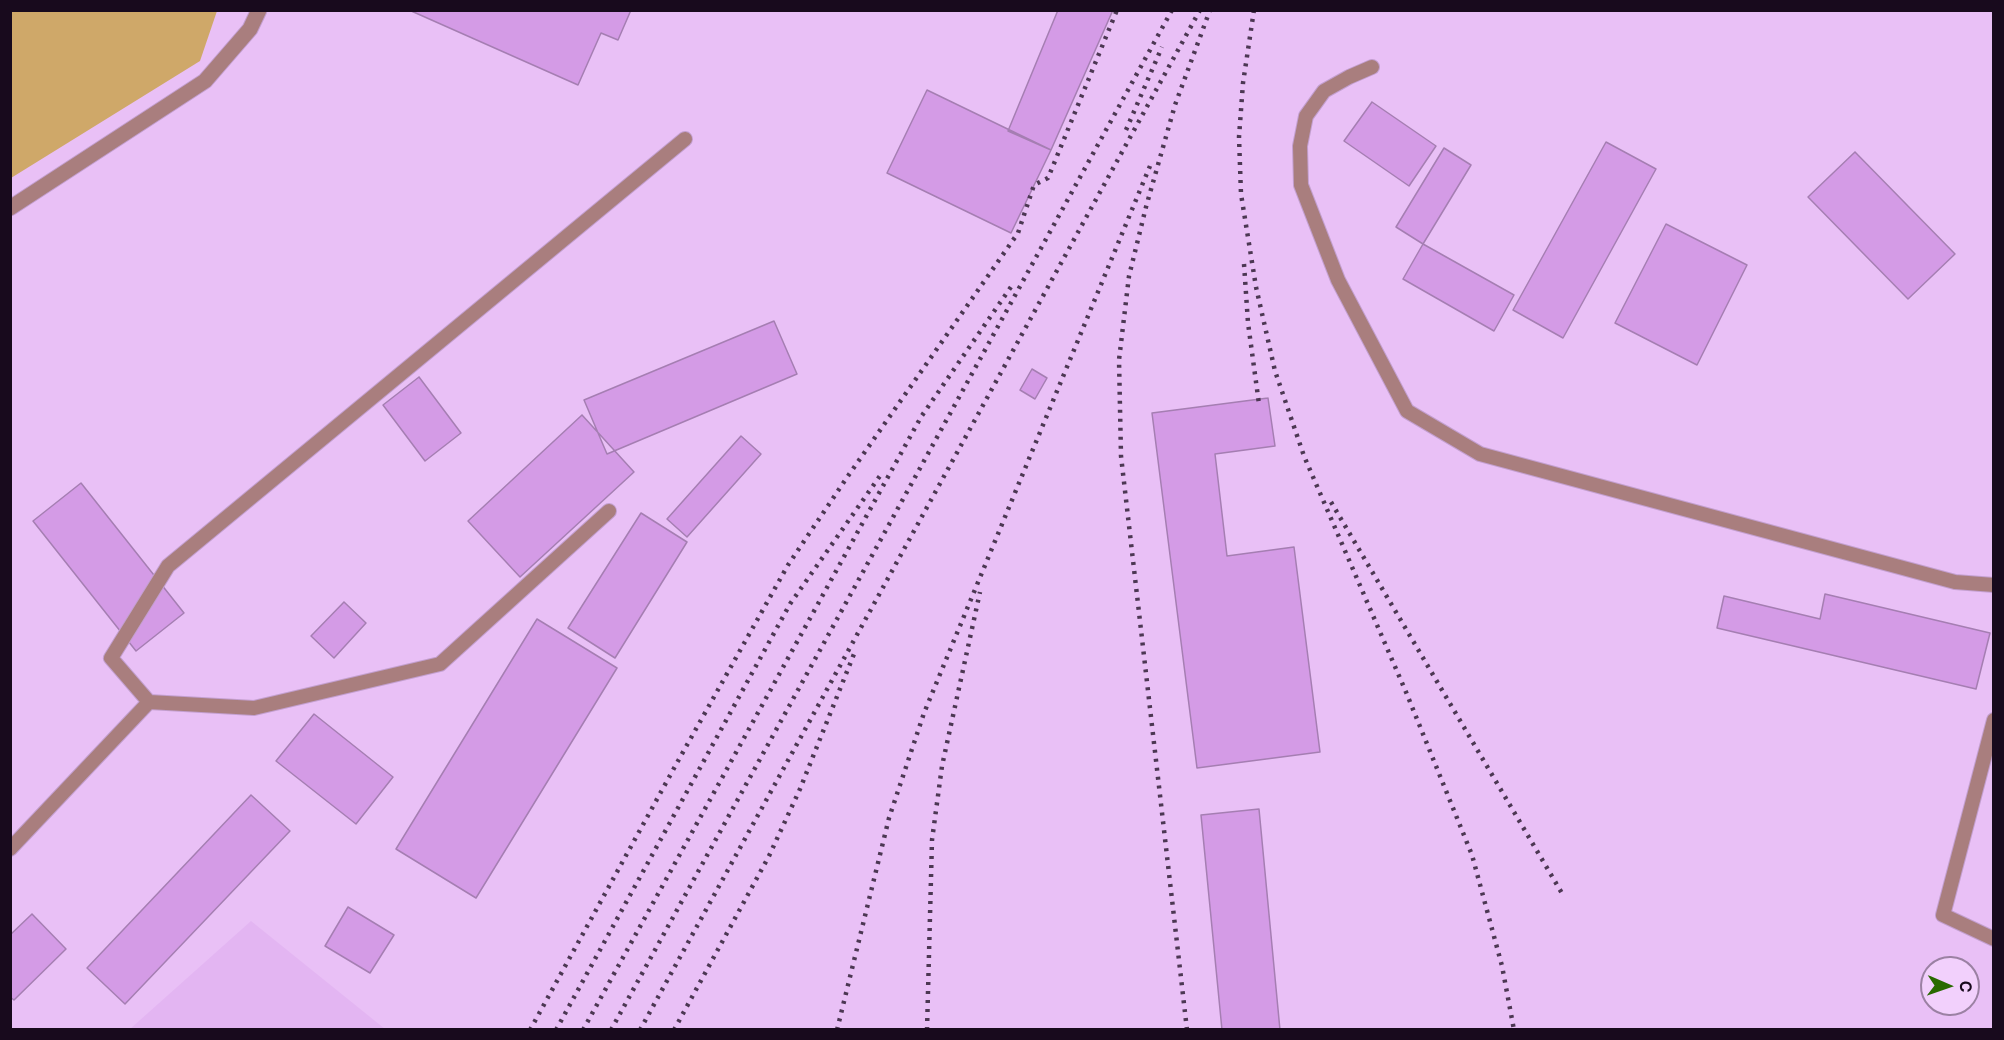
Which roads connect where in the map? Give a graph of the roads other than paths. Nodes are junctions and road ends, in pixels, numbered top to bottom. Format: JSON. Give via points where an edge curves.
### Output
{"nodes":[{"id":1,"x":259,"y":10,"type":"edge"},
{"id":2,"x":1372,"y":67,"type":"dead end"},
{"id":3,"x":685,"y":139,"type":"dead end"},
{"id":4,"x":10,"y":208,"type":"edge"},
{"id":5,"x":609,"y":511,"type":"dead end"},
{"id":6,"x":1994,"y":585,"type":"edge"},
{"id":7,"x":149,"y":702,"type":"junction"},
{"id":8,"x":1994,"y":720,"type":"edge"},
{"id":9,"x":10,"y":849,"type":"edge"},
{"id":10,"x":1994,"y":939,"type":"edge"}],
"edges":[{"from":1,"to":4,"type":"street","via":[[250,29],[205,81]]},
{"from":2,"to":6,"type":"lane","via":[[1324,91],[1306,116],[1300,147],[1301,185],[1338,280],[1407,411],[1480,454],[1955,582]]},
{"from":3,"to":7,"type":"lane","via":[[168,566],[111,658]]},
{"from":5,"to":7,"type":"lane","via":[[440,664],[254,708]]},
{"from":7,"to":9,"type":"lane"},
{"from":8,"to":10,"type":"lane","via":[[1943,915]]}]}
